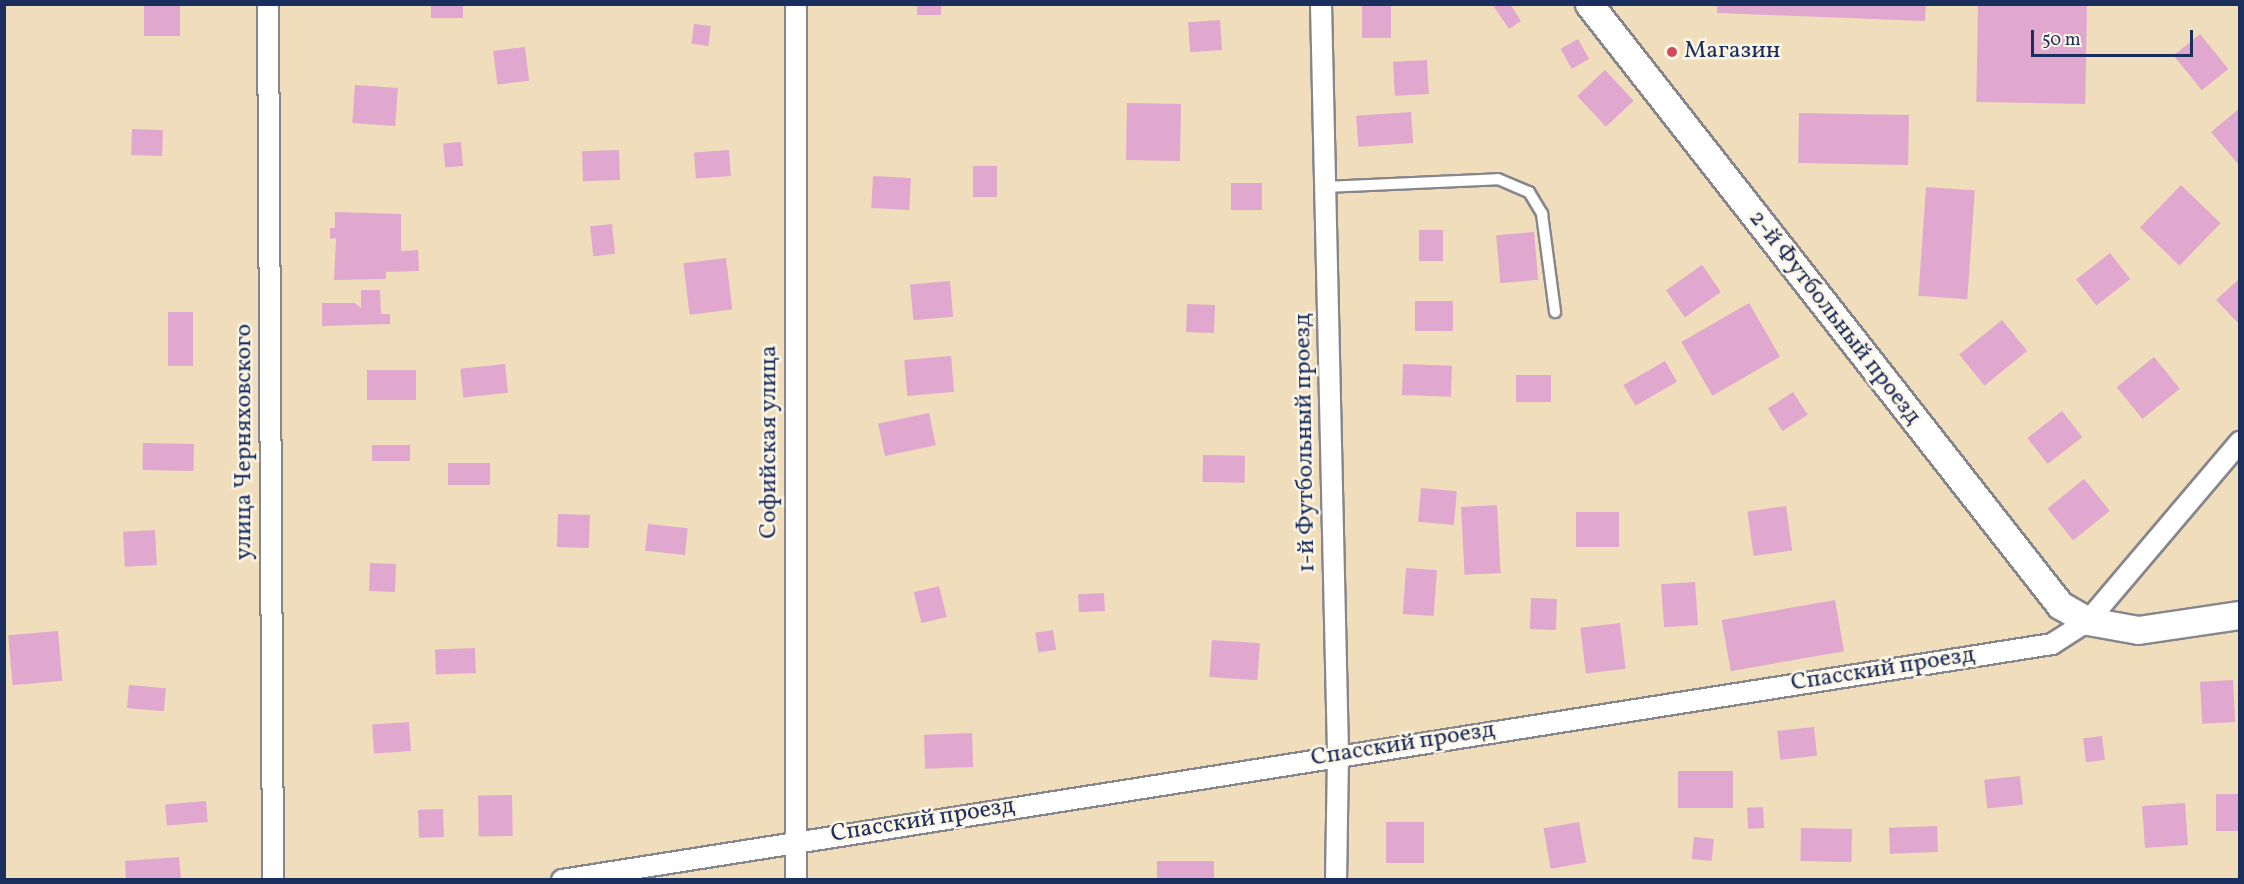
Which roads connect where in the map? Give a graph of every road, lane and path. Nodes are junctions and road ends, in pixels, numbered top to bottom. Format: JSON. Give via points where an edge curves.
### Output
{"nodes":[{"id":1,"x":268,"y":4,"type":"edge"},
{"id":2,"x":796,"y":4,"type":"edge"},
{"id":3,"x":1321,"y":4,"type":"edge"},
{"id":4,"x":1589,"y":4,"type":"edge"},
{"id":5,"x":1325,"y":187,"type":"junction"},
{"id":6,"x":1556,"y":312,"type":"dead end"},
{"id":7,"x":2240,"y":442,"type":"edge"},
{"id":8,"x":2240,"y":615,"type":"edge"},
{"id":9,"x":2088,"y":621,"type":"junction"},
{"id":10,"x":1338,"y":755,"type":"junction"},
{"id":11,"x":794,"y":842,"type":"junction"},
{"id":12,"x":273,"y":879,"type":"edge"},
{"id":13,"x":562,"y":879,"type":"edge"},
{"id":14,"x":796,"y":879,"type":"edge"},
{"id":15,"x":1336,"y":879,"type":"edge"}],
"edges":[{"from":1,"to":12,"type":"street","name":"улица Черняховского"},
{"from":2,"to":11,"type":"street","name":"Софийская улица"},
{"from":3,"to":5,"type":"street","name":"1-й Футбольный проезд"},
{"from":4,"to":9,"type":"street","name":"2-й Футбольный проезд","via":[[2060,605]]},
{"from":5,"to":6,"type":"lane","via":[[1498,179],[1529,192],[1542,214]]},
{"from":5,"to":10,"type":"street","name":"1-й Футбольный проезд"},
{"from":7,"to":9,"type":"street","name":"Спасский проезд"},
{"from":8,"to":9,"type":"street","via":[[2138,630]]},
{"from":9,"to":10,"type":"street","name":"Спасский проезд","via":[[2052,644]]},
{"from":10,"to":11,"type":"street","name":"Спасский проезд"},
{"from":10,"to":15,"type":"street","name":"1-й Футбольный проезд"},
{"from":11,"to":13,"type":"street","name":"Спасский проезд"},
{"from":11,"to":14,"type":"street","name":"Софийская улица"}]}
